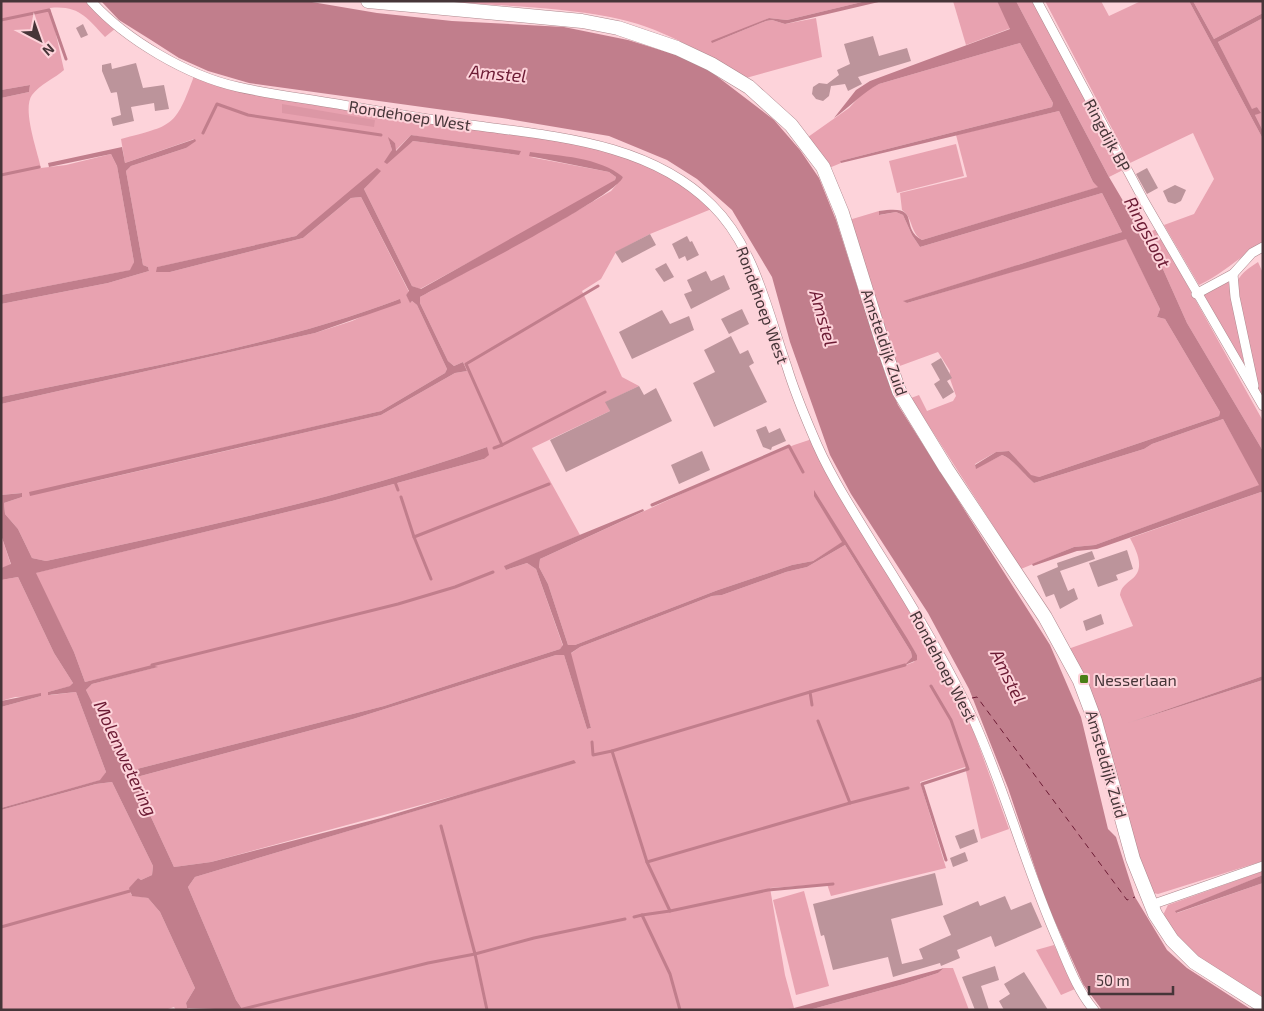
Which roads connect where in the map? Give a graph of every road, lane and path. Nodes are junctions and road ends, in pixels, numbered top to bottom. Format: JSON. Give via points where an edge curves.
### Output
{"nodes":[{"id":1,"x":91,"y":1,"type":"edge"},
{"id":2,"x":368,"y":1,"type":"edge"},
{"id":3,"x":1037,"y":1,"type":"edge"},
{"id":4,"x":1263,"y":247,"type":"edge"},
{"id":5,"x":1233,"y":274,"type":"junction"},
{"id":6,"x":1196,"y":294,"type":"junction"},
{"id":7,"x":1255,"y":392,"type":"junction"},
{"id":8,"x":1263,"y":406,"type":"edge"},
{"id":9,"x":1263,"y":866,"type":"edge"},
{"id":10,"x":1151,"y":904,"type":"junction"},
{"id":11,"x":1263,"y":1006,"type":"edge"},
{"id":12,"x":1094,"y":1010,"type":"edge"}],
"edges":[{"from":1,"to":12,"type":"street","name":"Rondehoep West","via":[[137,40],[179,66],[235,87],[577,140],[648,161],[695,190],[715,207],[740,241],[813,436],[830,471],[926,628],[974,722],[1045,912],[1078,988]]},
{"from":2,"to":10,"type":"street","name":"Amsteldijk Zuid","via":[[582,21],[618,28],[677,48],[711,64],[749,87],[790,125],[823,167],[842,213],[899,391],[1045,617],[1080,681],[1095,721],[1133,859]]},
{"from":3,"to":6,"type":"street","name":"Ringdijk BP"},
{"from":4,"to":5,"type":"street","via":[[1252,253]]},
{"from":5,"to":6,"type":"street"},
{"from":5,"to":7,"type":"street","name":"Ringdijk BP"},
{"from":6,"to":7,"type":"street","name":"Ringdijk BP"},
{"from":7,"to":8,"type":"street","name":"Ringdijk BP"},
{"from":9,"to":10,"type":"street"},
{"from":10,"to":11,"type":"street","name":"Amsteldijk Zuid","via":[[1172,940],[1194,962]]}]}
